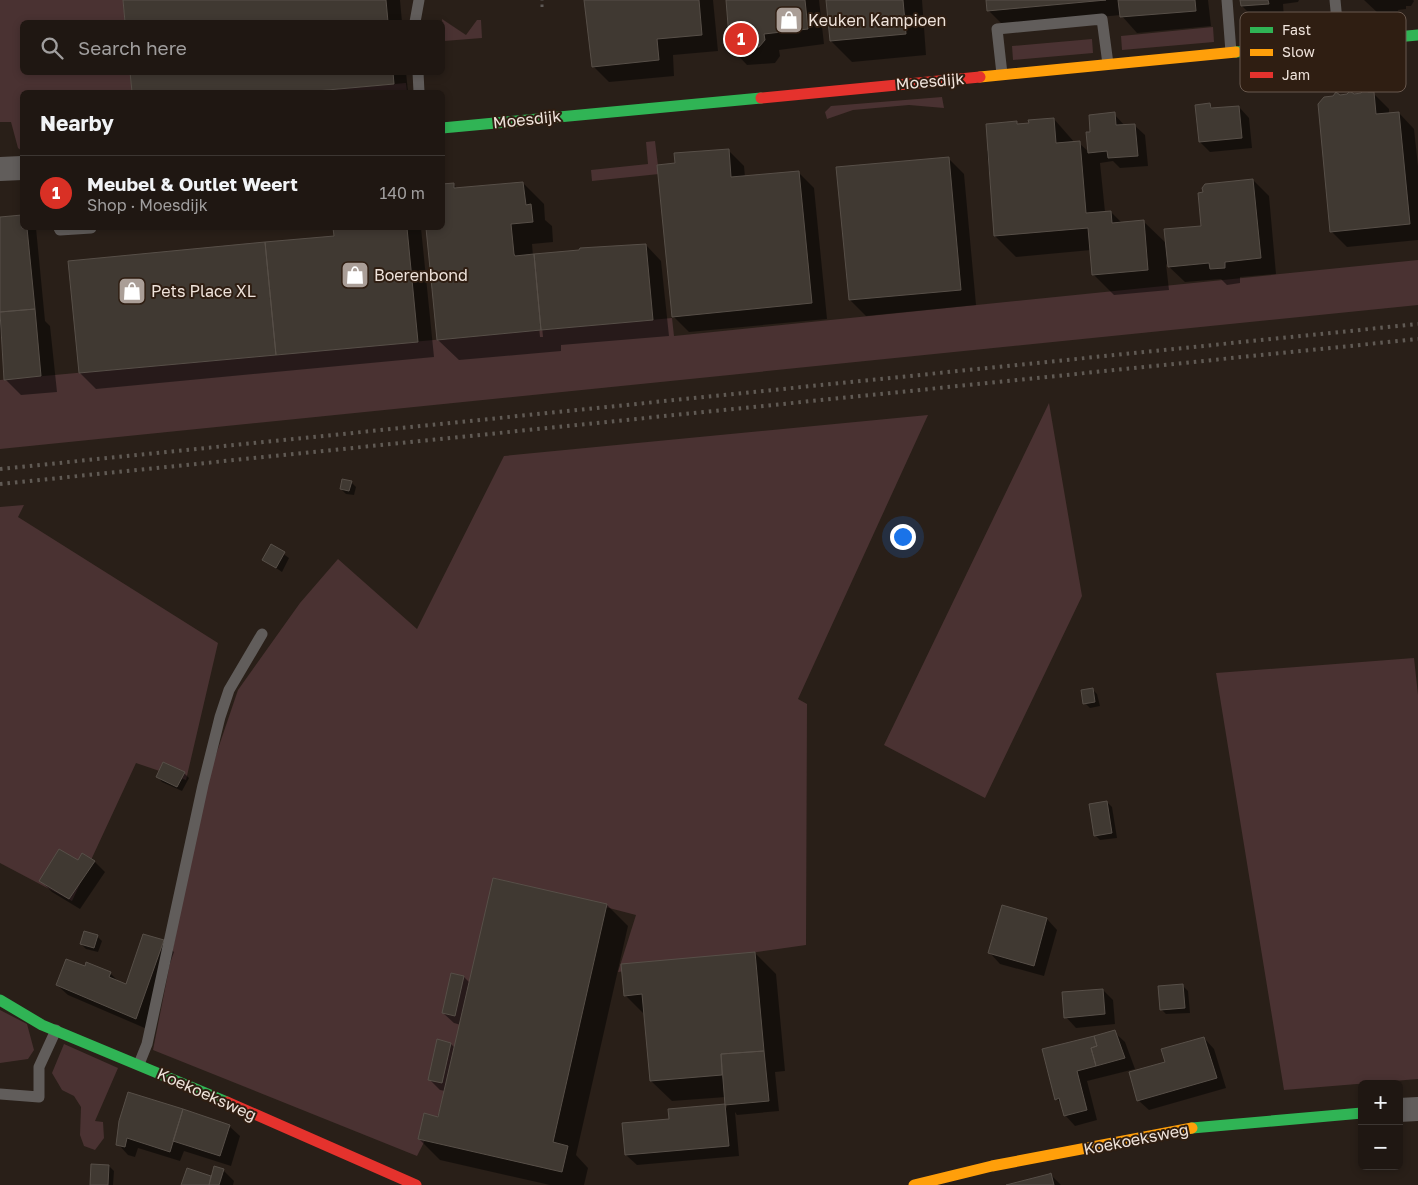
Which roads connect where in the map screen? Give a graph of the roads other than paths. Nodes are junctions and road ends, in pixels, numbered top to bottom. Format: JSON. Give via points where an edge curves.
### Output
{"nodes":[{"id":1,"x":419,"y":0,"type":"edge"},
{"id":2,"x":1227,"y":0,"type":"edge"},
{"id":3,"x":415,"y":20,"type":"edge"},
{"id":4,"x":1240,"y":51,"type":"edge"},
{"id":5,"x":1231,"y":52,"type":"junction"},
{"id":6,"x":1108,"y":64,"type":"junction"},
{"id":7,"x":1002,"y":74,"type":"junction"},
{"id":8,"x":418,"y":75,"type":"edge"},
{"id":9,"x":419,"y":90,"type":"edge"},
{"id":10,"x":445,"y":128,"type":"edge"},
{"id":11,"x":20,"y":168,"type":"edge"},
{"id":12,"x":0,"y":169,"type":"edge"},
{"id":13,"x":262,"y":634,"type":"dead end"},
{"id":14,"x":0,"y":1000,"type":"edge"},
{"id":15,"x":56,"y":1030,"type":"junction"},
{"id":16,"x":138,"y":1064,"type":"junction"},
{"id":17,"x":0,"y":1094,"type":"edge"},
{"id":18,"x":1418,"y":1109,"type":"edge"},
{"id":19,"x":1403,"y":1110,"type":"edge"},
{"id":20,"x":1358,"y":1114,"type":"edge"},
{"id":21,"x":416,"y":1185,"type":"edge"},
{"id":22,"x":914,"y":1185,"type":"edge"}],
"edges":[{"from":1,"to":3,"type":"lane"},
{"from":2,"to":5,"type":"lane"},
{"from":4,"to":5,"type":"street","name":"Moesdijk"},
{"from":5,"to":6,"type":"street","name":"Moesdijk"},
{"from":6,"to":7,"type":"street","name":"Moesdijk"},
{"from":6,"to":7,"type":"lane","via":[[1102,19],[997,29]]},
{"from":7,"to":10,"type":"street","name":"Moesdijk"},
{"from":8,"to":9,"type":"lane"},
{"from":11,"to":12,"type":"street"},
{"from":13,"to":16,"type":"lane","via":[[230,690],[220,717],[147,1044]]},
{"from":14,"to":15,"type":"street","name":"Koekoeksweg"},
{"from":15,"to":16,"type":"street","name":"Koekoeksweg"},
{"from":15,"to":17,"type":"lane","via":[[39,1067],[39,1097]]},
{"from":16,"to":21,"type":"street","name":"Koekoeksweg"},
{"from":18,"to":19,"type":"street"},
{"from":20,"to":22,"type":"street","name":"Koekoeksweg","via":[[1194,1128],[992,1166]]}]}
